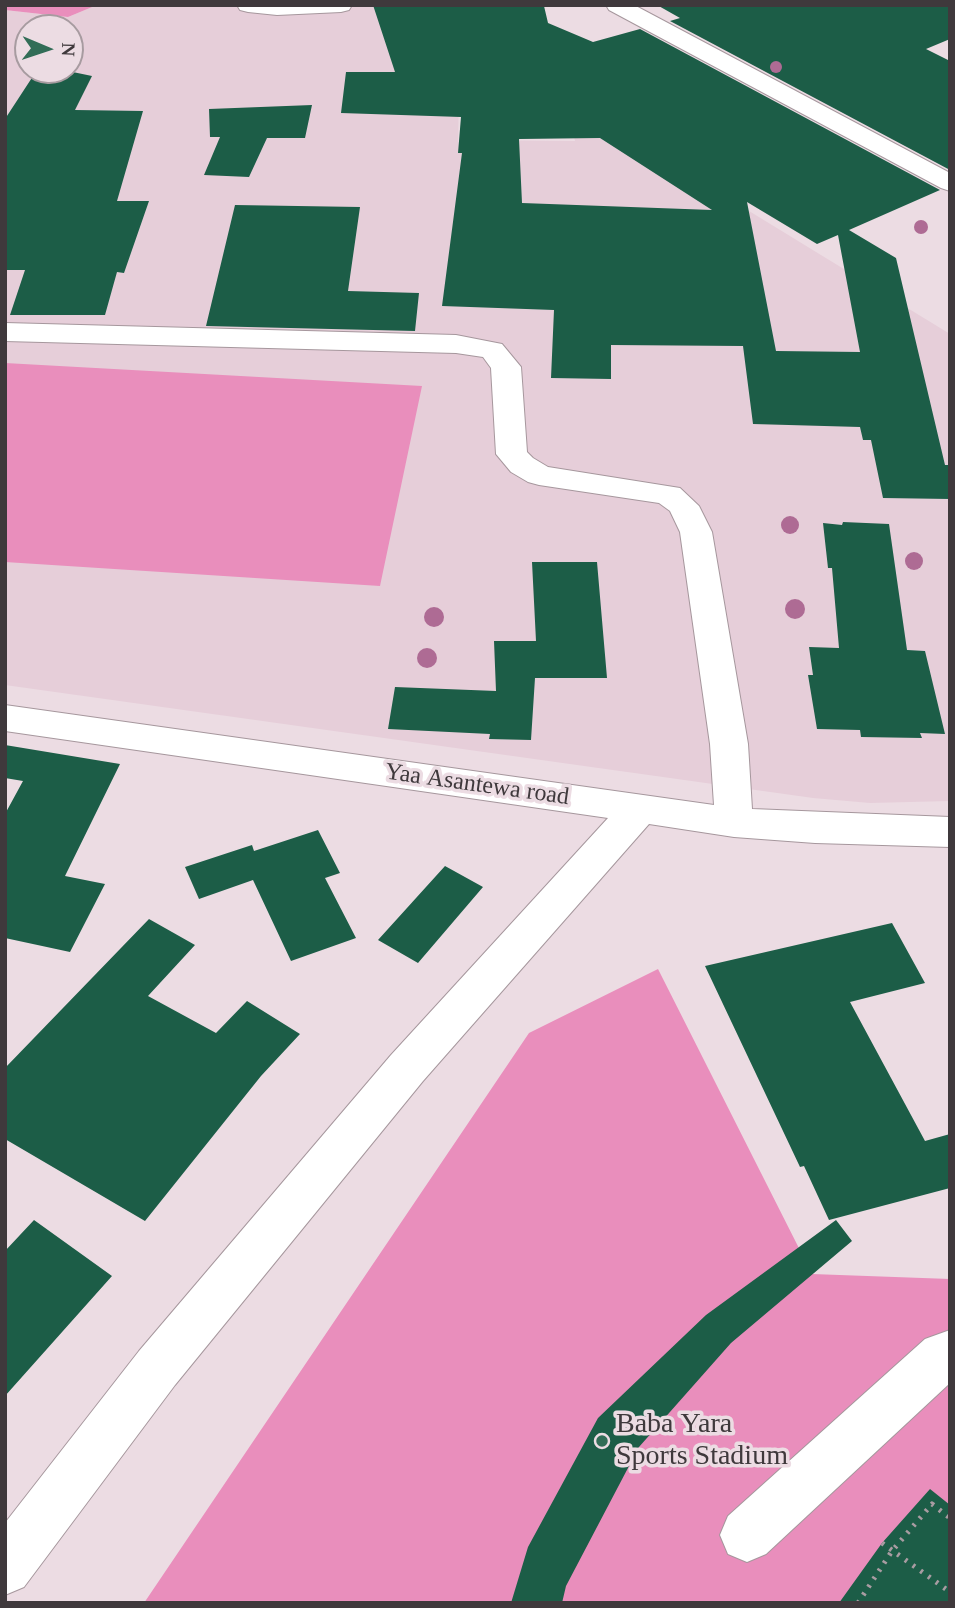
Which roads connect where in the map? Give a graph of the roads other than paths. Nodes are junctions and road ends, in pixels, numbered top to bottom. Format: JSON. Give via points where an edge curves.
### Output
{"nodes":[{"id":1,"x":248,"y":5,"type":"edge"},
{"id":2,"x":341,"y":5,"type":"edge"},
{"id":3,"x":617,"y":5,"type":"edge"},
{"id":4,"x":950,"y":183,"type":"edge"},
{"id":5,"x":5,"y":332,"type":"edge"},
{"id":6,"x":5,"y":718,"type":"edge"},
{"id":7,"x":640,"y":809,"type":"junction"},
{"id":8,"x":734,"y":822,"type":"junction"},
{"id":9,"x":950,"y":832,"type":"edge"},
{"id":10,"x":950,"y":1354,"type":"edge"},
{"id":11,"x":747,"y":1535,"type":"dead end"},
{"id":12,"x":5,"y":1568,"type":"edge"}],
"edges":[{"from":1,"to":2,"type":"street"},
{"from":3,"to":4,"type":"street"},
{"from":5,"to":8,"type":"street","via":[[456,344],[492,349],[506,367],[512,454],[522,466],[539,475],[669,495],[682,506],[696,532],[729,744]]},
{"from":6,"to":7,"type":"street","name":"Yaa Asantewa road"},
{"from":7,"to":8,"type":"street","name":"Yaa Asantewa road"},
{"from":7,"to":12,"type":"street","via":[[407,1068],[157,1368]]},
{"from":8,"to":9,"type":"street","name":"Yaa Asantewa road"},
{"from":10,"to":11,"type":"street"}]}
